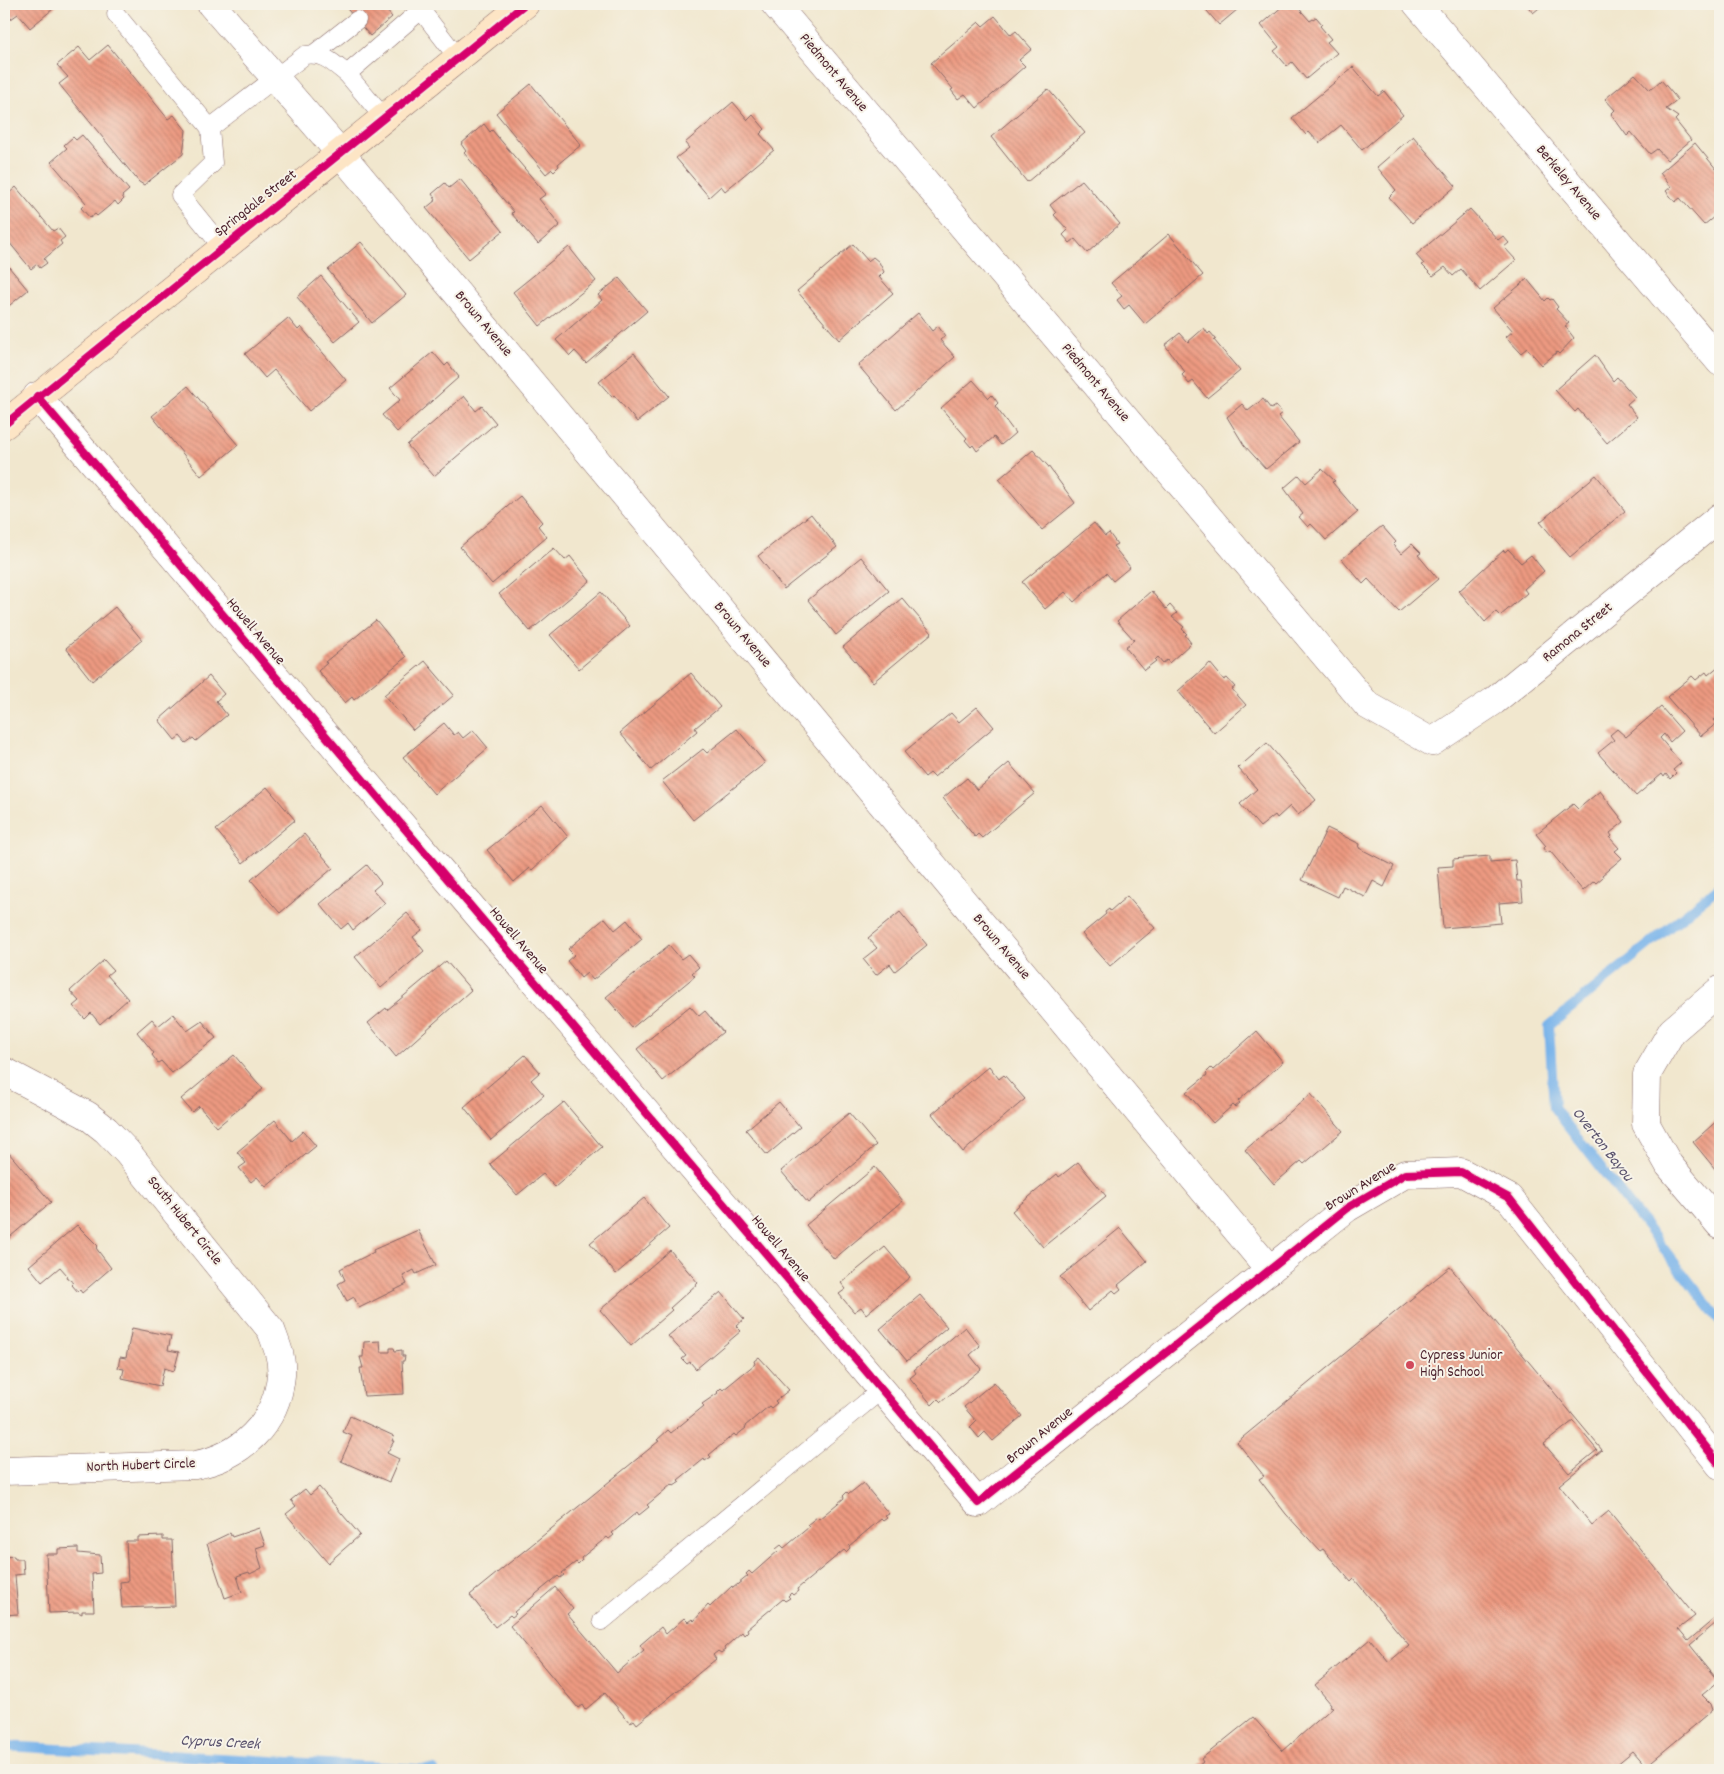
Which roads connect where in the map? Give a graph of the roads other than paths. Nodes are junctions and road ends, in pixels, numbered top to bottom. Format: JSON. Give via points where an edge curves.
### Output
{"nodes":[{"id":1,"x":211,"y":4,"type":"edge"},
{"id":2,"x":525,"y":4,"type":"edge"},
{"id":3,"x":774,"y":4,"type":"edge"},
{"id":4,"x":1417,"y":4,"type":"edge"},
{"id":5,"x":417,"y":7,"type":"edge"},
{"id":6,"x":116,"y":14,"type":"dead end"},
{"id":7,"x":357,"y":20,"type":"dead end"},
{"id":8,"x":315,"y":53,"type":"junction"},
{"id":9,"x":458,"y":58,"type":"junction"},
{"id":10,"x":346,"y":74,"type":"junction"},
{"id":11,"x":274,"y":77,"type":"junction"},
{"id":12,"x":384,"y":118,"type":"junction"},
{"id":13,"x":210,"y":128,"type":"junction"},
{"id":14,"x":341,"y":154,"type":"junction"},
{"id":15,"x":223,"y":248,"type":"junction"},
{"id":16,"x":1720,"y":362,"type":"edge"},
{"id":17,"x":37,"y":396,"type":"junction"},
{"id":18,"x":4,"y":425,"type":"edge"},
{"id":19,"x":1720,"y":517,"type":"edge"},
{"id":20,"x":1432,"y":742,"type":"joint"},
{"id":21,"x":1720,"y":990,"type":"edge"},
{"id":22,"x":4,"y":1071,"type":"edge"},
{"id":23,"x":1720,"y":1225,"type":"edge"},
{"id":24,"x":1270,"y":1270,"type":"junction"},
{"id":25,"x":882,"y":1390,"type":"junction"},
{"id":26,"x":265,"y":1423,"type":"joint"},
{"id":27,"x":1720,"y":1465,"type":"edge"},
{"id":28,"x":4,"y":1471,"type":"edge"},
{"id":29,"x":978,"y":1503,"type":"joint"},
{"id":30,"x":602,"y":1621,"type":"dead end"}],
"edges":[{"from":1,"to":11,"type":"street","name":"Brown Avenue"},
{"from":2,"to":9,"type":"street","name":"Springdale Street"},
{"from":3,"to":20,"type":"street","name":"Piedmont Avenue","via":[[1367,705]]},
{"from":4,"to":16,"type":"street","name":"Berkeley Avenue"},
{"from":5,"to":9,"type":"lane"},
{"from":5,"to":10,"type":"lane"},
{"from":6,"to":13,"type":"lane"},
{"from":7,"to":8,"type":"lane"},
{"from":8,"to":10,"type":"lane","via":[[328,58]]},
{"from":8,"to":11,"type":"lane","via":[[305,54]]},
{"from":9,"to":12,"type":"street","name":"Springdale Street"},
{"from":10,"to":12,"type":"lane"},
{"from":11,"to":13,"type":"lane"},
{"from":11,"to":14,"type":"street","name":"Brown Avenue"},
{"from":12,"to":14,"type":"street","name":"Springdale Street"},
{"from":13,"to":15,"type":"lane","via":[[213,163],[180,195]]},
{"from":14,"to":15,"type":"street","name":"Springdale Street"},
{"from":14,"to":24,"type":"street","name":"Brown Avenue"},
{"from":15,"to":17,"type":"street","name":"Springdale Street"},
{"from":17,"to":18,"type":"street","name":"Springdale Street"},
{"from":17,"to":25,"type":"street","name":"Howell Avenue"},
{"from":19,"to":20,"type":"street","name":"Ramona Street","via":[[1494,701]]},
{"from":21,"to":23,"type":"street","via":[[1672,1031],[1647,1074],[1646,1124],[1669,1165]]},
{"from":22,"to":26,"type":"street","name":"South Hubert Circle","via":[[87,1115],[106,1130],[258,1311],[271,1330],[280,1354],[282,1374],[273,1408]]},
{"from":24,"to":27,"type":"street","name":"Brown Avenue","via":[[1347,1208],[1405,1174],[1461,1172],[1509,1198]]},
{"from":24,"to":29,"type":"street","name":"Brown Avenue"},
{"from":25,"to":29,"type":"street","name":"Howell Avenue"},
{"from":25,"to":30,"type":"lane"},
{"from":26,"to":28,"type":"street","name":"North Hubert Circle","via":[[246,1443],[215,1462]]}]}
